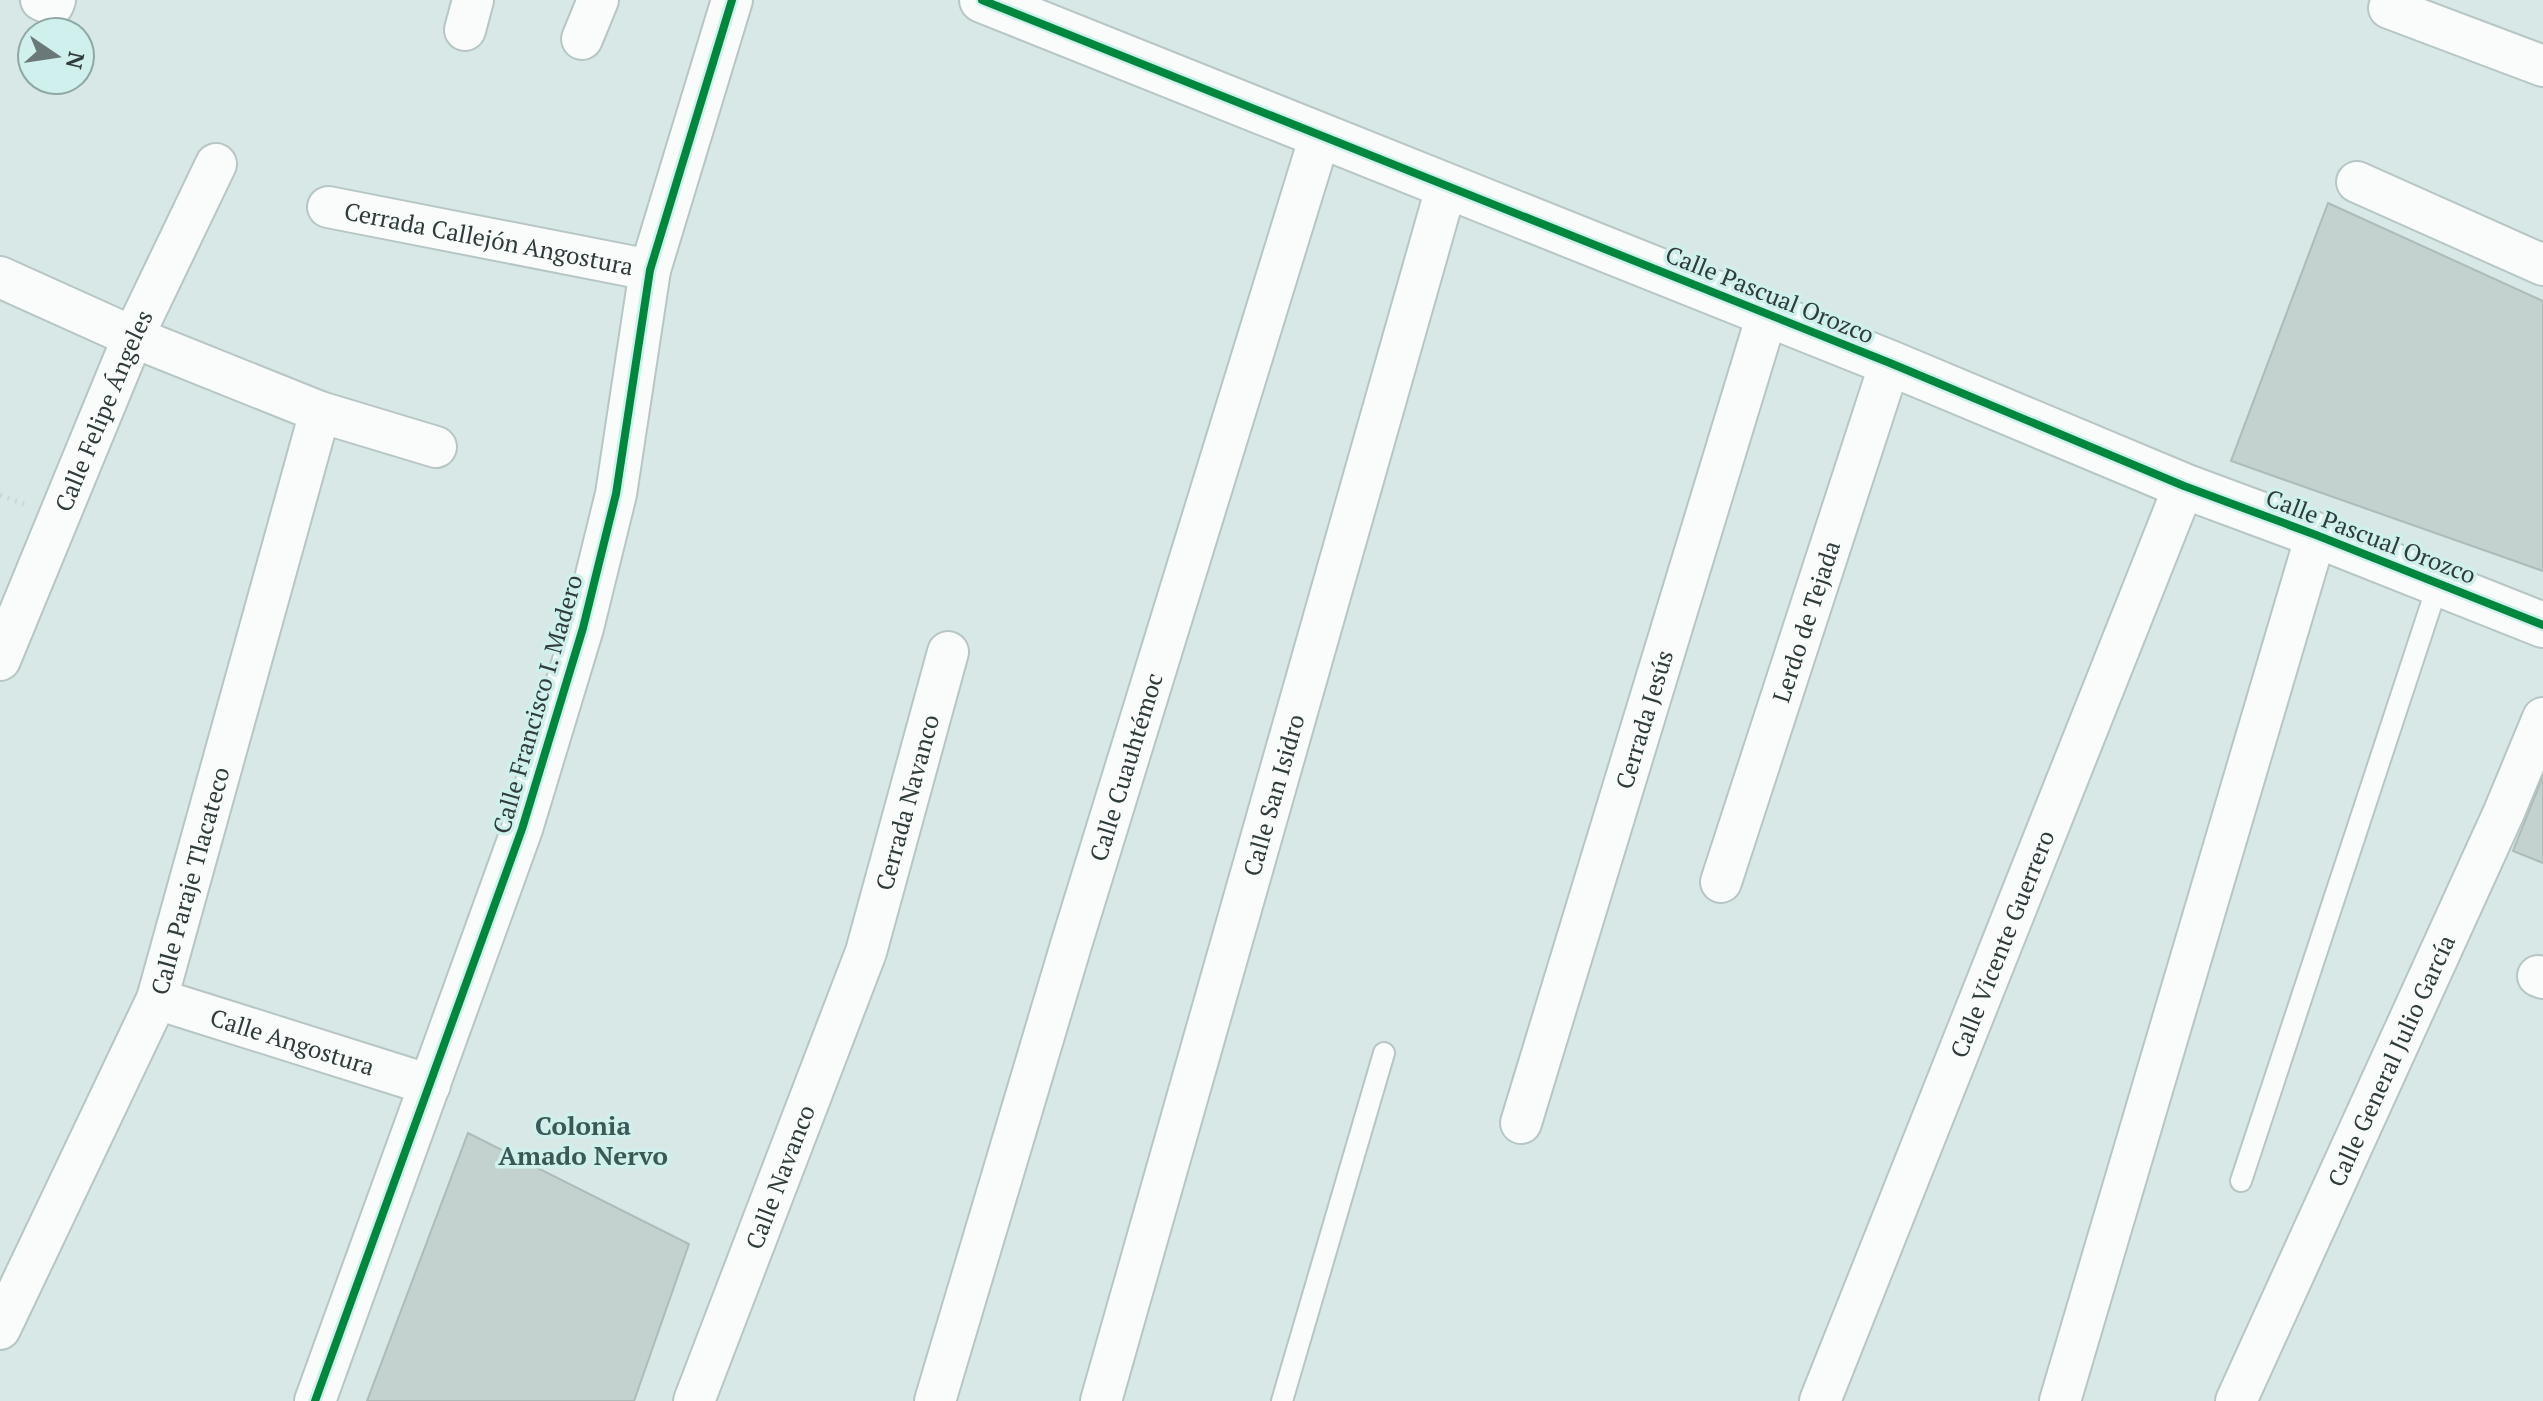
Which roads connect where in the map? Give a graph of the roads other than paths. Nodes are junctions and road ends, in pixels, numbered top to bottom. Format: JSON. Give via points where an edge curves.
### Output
{"nodes":[{"id":1,"x":41,"y":0,"type":"edge"},
{"id":2,"x":55,"y":0,"type":"edge"},
{"id":3,"x":598,"y":0,"type":"edge"},
{"id":4,"x":732,"y":0,"type":"edge"},
{"id":5,"x":982,"y":0,"type":"edge"},
{"id":6,"x":2389,"y":8,"type":"dead end"},
{"id":7,"x":582,"y":39,"type":"dead end"},
{"id":8,"x":2543,"y":66,"type":"edge"},
{"id":9,"x":1320,"y":136,"type":"junction"},
{"id":10,"x":216,"y":164,"type":"dead end"},
{"id":11,"x":2357,"y":182,"type":"dead end"},
{"id":12,"x":1446,"y":188,"type":"junction"},
{"id":13,"x":328,"y":207,"type":"dead end"},
{"id":14,"x":2543,"y":265,"type":"edge"},
{"id":15,"x":650,"y":270,"type":"junction"},
{"id":16,"x":0,"y":277,"type":"edge"},
{"id":17,"x":1767,"y":315,"type":"junction"},
{"id":18,"x":133,"y":337,"type":"junction"},
{"id":19,"x":1890,"y":363,"type":"junction"},
{"id":20,"x":320,"y":412,"type":"junction"},
{"id":21,"x":436,"y":447,"type":"dead end"},
{"id":22,"x":2184,"y":486,"type":"junction"},
{"id":23,"x":2316,"y":535,"type":"junction"},
{"id":24,"x":2438,"y":584,"type":"junction"},
{"id":25,"x":2543,"y":625,"type":"edge"},
{"id":26,"x":948,"y":652,"type":"dead end"},
{"id":27,"x":0,"y":660,"type":"edge"},
{"id":28,"x":2543,"y":718,"type":"edge"},
{"id":29,"x":1721,"y":882,"type":"dead end"},
{"id":30,"x":866,"y":952,"type":"joint"},
{"id":31,"x":157,"y":999,"type":"junction"},
{"id":32,"x":1384,"y":1053,"type":"dead end"},
{"id":33,"x":430,"y":1085,"type":"junction"},
{"id":34,"x":1521,"y":1123,"type":"dead end"},
{"id":35,"x":2241,"y":1181,"type":"dead end"},
{"id":36,"x":0,"y":1329,"type":"edge"},
{"id":37,"x":315,"y":1401,"type":"edge"},
{"id":38,"x":694,"y":1401,"type":"edge"},
{"id":39,"x":935,"y":1401,"type":"edge"},
{"id":40,"x":1101,"y":1401,"type":"edge"},
{"id":41,"x":1282,"y":1401,"type":"edge"},
{"id":42,"x":1820,"y":1401,"type":"edge"},
{"id":43,"x":2060,"y":1401,"type":"edge"},
{"id":44,"x":2236,"y":1401,"type":"edge"}],
"edges":[{"from":1,"to":2,"type":"street","via":[[53,5]]},
{"from":3,"to":7,"type":"street"},
{"from":4,"to":15,"type":"street","name":"Calle Francisco I. Madero"},
{"from":5,"to":9,"type":"street","name":"Calle Pascual Orozco"},
{"from":6,"to":8,"type":"street"},
{"from":9,"to":12,"type":"street","name":"Calle Pascual Orozco"},
{"from":9,"to":39,"type":"street","name":"Calle Cuauhtémoc"},
{"from":10,"to":18,"type":"street","name":"Calle Felipe Ángeles"},
{"from":11,"to":14,"type":"street"},
{"from":12,"to":17,"type":"street","name":"Calle Pascual Orozco"},
{"from":12,"to":40,"type":"street","name":"Calle San Isidro"},
{"from":13,"to":15,"type":"street","name":"Cerrada Callejón Angostura"},
{"from":15,"to":33,"type":"street","name":"Calle Francisco I. Madero","via":[[616,494],[583,628],[522,829]]},
{"from":16,"to":18,"type":"street"},
{"from":17,"to":19,"type":"street","name":"Calle Pascual Orozco"},
{"from":17,"to":34,"type":"street","name":"Cerrada Jesús"},
{"from":18,"to":20,"type":"street"},
{"from":18,"to":27,"type":"street","name":"Calle Felipe Ángeles"},
{"from":19,"to":22,"type":"street","name":"Calle Pascual Orozco"},
{"from":19,"to":29,"type":"street","name":"Lerdo de Tejada"},
{"from":20,"to":21,"type":"street"},
{"from":20,"to":31,"type":"street","name":"Calle Paraje Tlacateco"},
{"from":22,"to":23,"type":"street","name":"Calle Pascual Orozco"},
{"from":22,"to":42,"type":"street","name":"Calle Vicente Guerrero"},
{"from":23,"to":24,"type":"street","name":"Calle Pascual Orozco"},
{"from":23,"to":43,"type":"street"},
{"from":24,"to":25,"type":"street","name":"Calle Pascual Orozco"},
{"from":24,"to":35,"type":"lane"},
{"from":26,"to":30,"type":"street","name":"Cerrada Navanco"},
{"from":28,"to":44,"type":"street","name":"Calle General Julio García"},
{"from":30,"to":38,"type":"street","name":"Calle Navanco"},
{"from":31,"to":33,"type":"street","name":"Calle Angostura"},
{"from":31,"to":36,"type":"street","name":"Calle Paraje Tlacateco"},
{"from":32,"to":41,"type":"lane"},
{"from":33,"to":37,"type":"street","name":"Calle Francisco I. Madero"}]}
